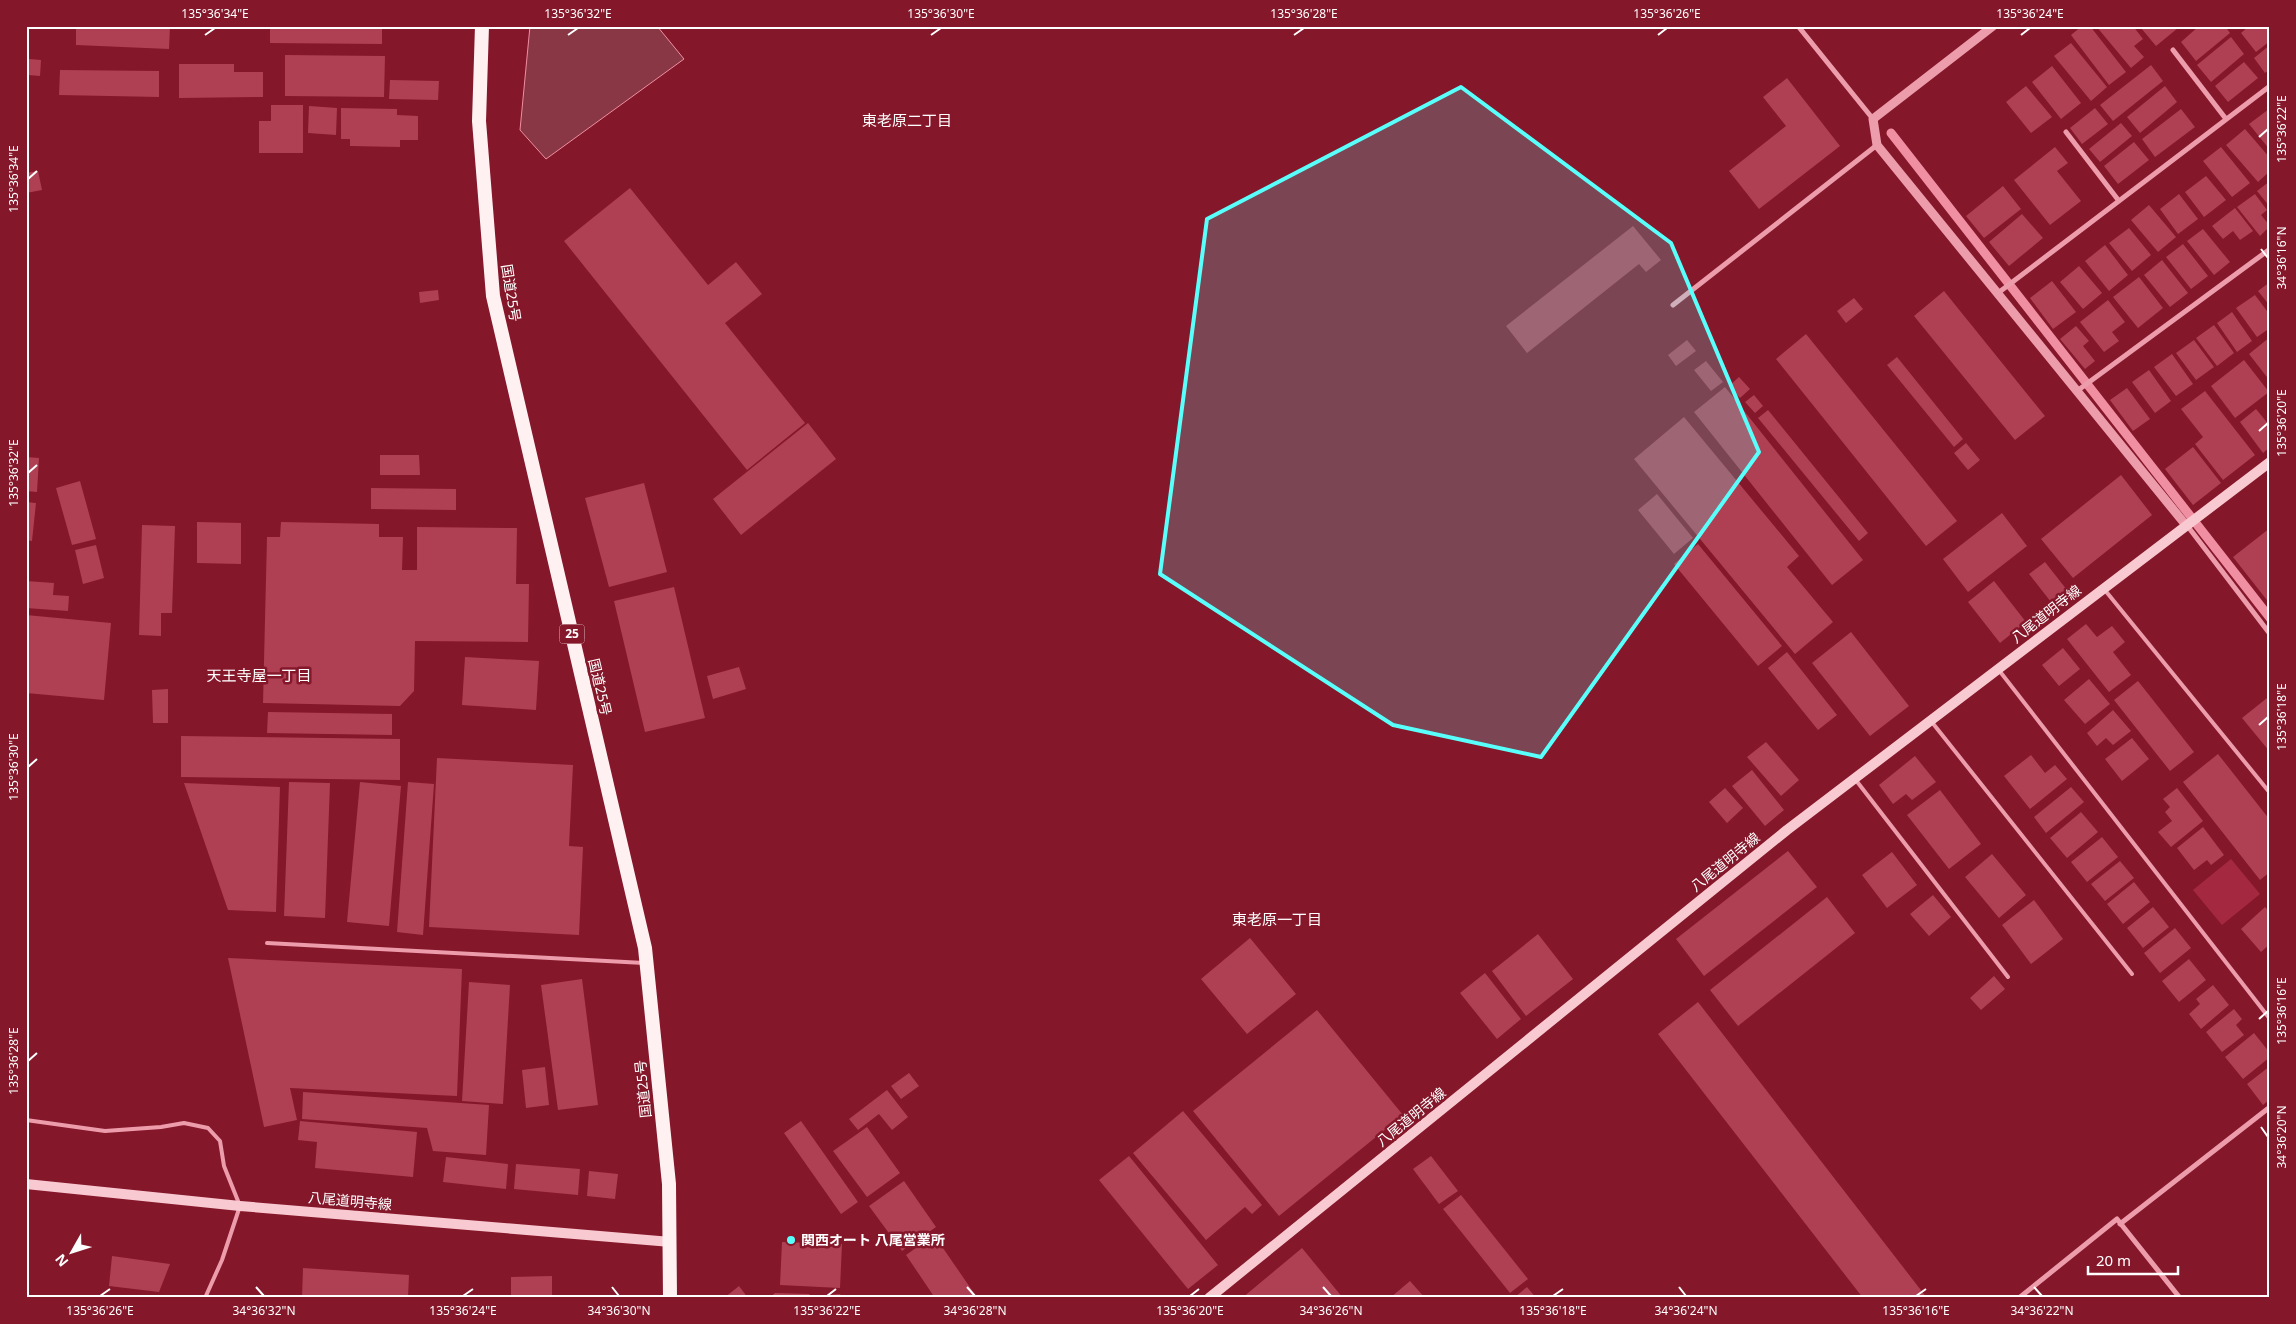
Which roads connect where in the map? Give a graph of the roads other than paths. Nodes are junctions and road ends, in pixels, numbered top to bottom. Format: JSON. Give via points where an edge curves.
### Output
{"nodes":[{"id":1,"x":482,"y":26,"type":"edge"},
{"id":2,"x":1798,"y":26,"type":"edge"},
{"id":3,"x":1993,"y":26,"type":"edge"},
{"id":4,"x":2173,"y":50,"type":"dead end"},
{"id":5,"x":2270,"y":86,"type":"edge"},
{"id":6,"x":1872,"y":119,"type":"junction"},
{"id":7,"x":2226,"y":119,"type":"junction"},
{"id":8,"x":2066,"y":132,"type":"dead end"},
{"id":9,"x":1877,"y":145,"type":"junction"},
{"id":10,"x":2119,"y":201,"type":"junction"},
{"id":11,"x":2270,"y":249,"type":"edge"},
{"id":12,"x":1998,"y":293,"type":"junction"},
{"id":13,"x":1673,"y":305,"type":"dead end"},
{"id":14,"x":2077,"y":390,"type":"junction"},
{"id":15,"x":2270,"y":462,"type":"edge"},
{"id":16,"x":2186,"y":524,"type":"junction"},
{"id":17,"x":2103,"y":587,"type":"junction"},
{"id":18,"x":2270,"y":634,"type":"edge"},
{"id":19,"x":1997,"y":668,"type":"junction"},
{"id":20,"x":1930,"y":720,"type":"junction"},
{"id":21,"x":1855,"y":778,"type":"junction"},
{"id":22,"x":2270,"y":793,"type":"edge"},
{"id":23,"x":267,"y":943,"type":"dead end"},
{"id":24,"x":647,"y":963,"type":"junction"},
{"id":25,"x":2132,"y":974,"type":"dead end"},
{"id":26,"x":2008,"y":977,"type":"dead end"},
{"id":27,"x":2270,"y":1019,"type":"edge"},
{"id":28,"x":2270,"y":1107,"type":"edge"},
{"id":29,"x":26,"y":1120,"type":"edge"},
{"id":30,"x":26,"y":1184,"type":"edge"},
{"id":31,"x":240,"y":1206,"type":"junction"},
{"id":32,"x":2120,"y":1224,"type":"junction"},
{"id":33,"x":671,"y":1242,"type":"junction"},
{"id":34,"x":205,"y":1298,"type":"edge"},
{"id":35,"x":670,"y":1298,"type":"edge"},
{"id":36,"x":1209,"y":1298,"type":"edge"},
{"id":37,"x":2019,"y":1298,"type":"edge"},
{"id":38,"x":2180,"y":1298,"type":"edge"}],
"edges":[{"from":1,"to":24,"type":"highway","name":"国道25号","number":"25","via":[[479,122],[493,296]]},
{"from":2,"to":6,"type":"street"},
{"from":3,"to":6,"type":"street"},
{"from":4,"to":7,"type":"street"},
{"from":5,"to":7,"type":"street"},
{"from":6,"to":9,"type":"street"},
{"from":7,"to":10,"type":"street"},
{"from":8,"to":10,"type":"street"},
{"from":9,"to":12,"type":"street"},
{"from":9,"to":13,"type":"street"},
{"from":10,"to":12,"type":"street"},
{"from":11,"to":14,"type":"street"},
{"from":12,"to":14,"type":"street"},
{"from":14,"to":16,"type":"street"},
{"from":15,"to":16,"type":"main road","name":"八尾道明寺線"},
{"from":16,"to":17,"type":"main road","name":"八尾道明寺線"},
{"from":16,"to":18,"type":"street"},
{"from":17,"to":19,"type":"main road","name":"八尾道明寺線"},
{"from":17,"to":22,"type":"lane"},
{"from":19,"to":20,"type":"main road","name":"八尾道明寺線"},
{"from":19,"to":27,"type":"lane"},
{"from":20,"to":21,"type":"main road","name":"八尾道明寺線"},
{"from":20,"to":25,"type":"lane"},
{"from":21,"to":26,"type":"lane"},
{"from":21,"to":36,"type":"main road","name":"八尾道明寺線"},
{"from":23,"to":24,"type":"lane"},
{"from":24,"to":33,"type":"highway","name":"国道25号","number":"25","via":[[669,1184]]},
{"from":28,"to":32,"type":"street"},
{"from":29,"to":31,"type":"lane","via":[[105,1131],[184,1123],[208,1128],[220,1141],[224,1166]]},
{"from":30,"to":31,"type":"main road","name":"八尾道明寺線"},
{"from":31,"to":33,"type":"main road","name":"八尾道明寺線"},
{"from":31,"to":34,"type":"lane"},
{"from":32,"to":37,"type":"street","via":[[2117,1219]]},
{"from":32,"to":38,"type":"street"},
{"from":33,"to":35,"type":"highway","name":"国道25号","number":"25"}]}
